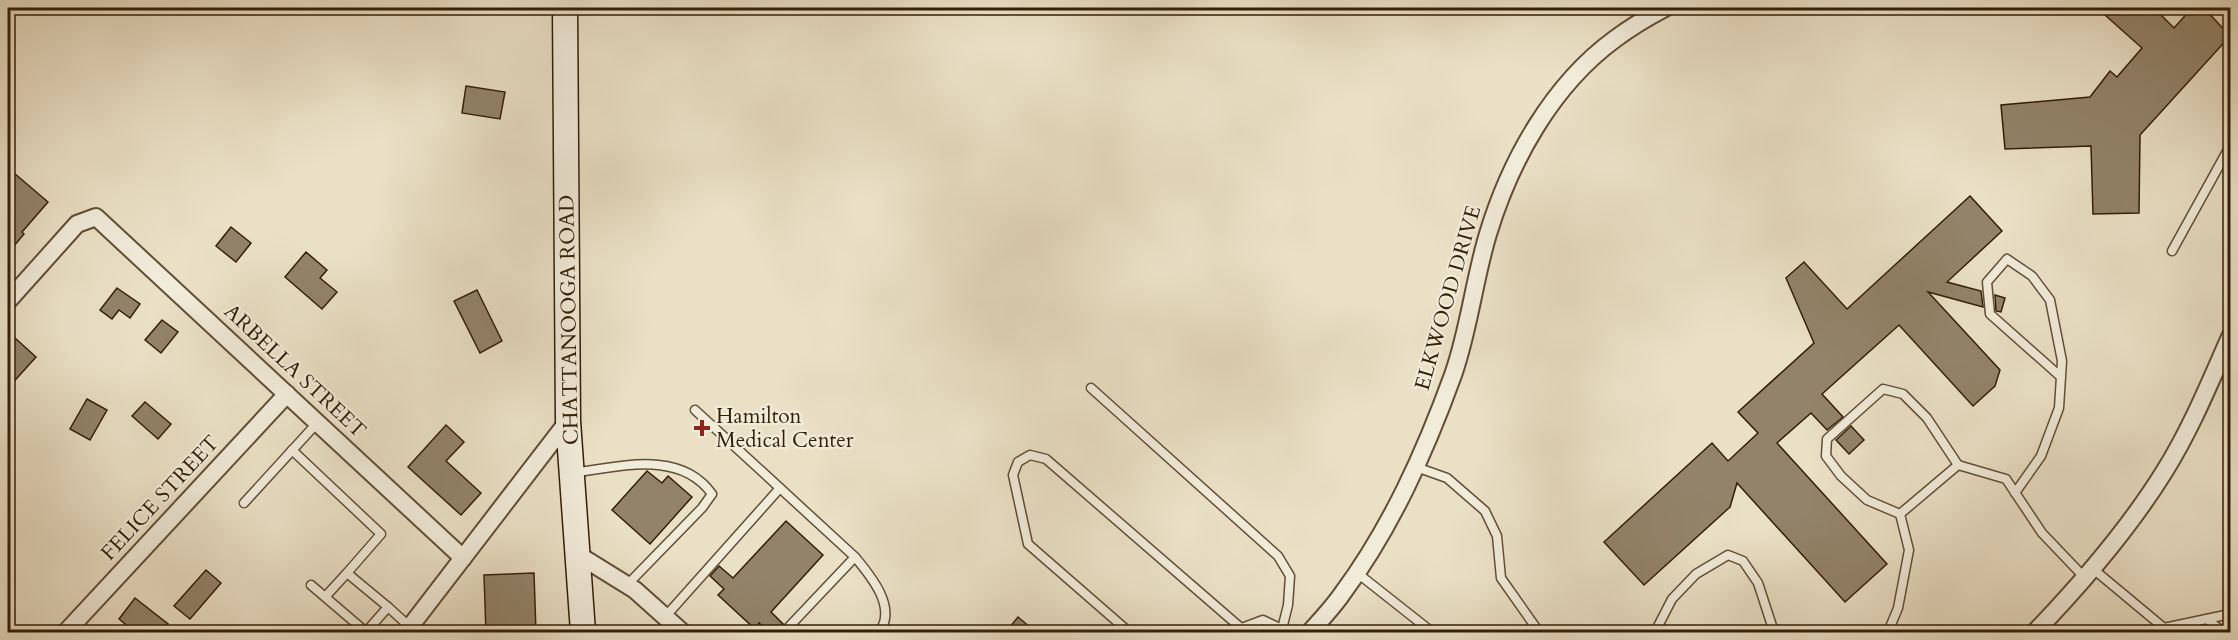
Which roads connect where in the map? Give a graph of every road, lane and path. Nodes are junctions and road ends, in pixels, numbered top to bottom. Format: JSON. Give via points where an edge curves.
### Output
{"nodes":[{"id":1,"x":565,"y":8,"type":"edge"},
{"id":2,"x":1665,"y":8,"type":"edge"},
{"id":3,"x":2230,"y":146,"type":"edge"},
{"id":4,"x":2172,"y":251,"type":"dead end"},
{"id":5,"x":8,"y":301,"type":"edge"},
{"id":6,"x":2230,"y":337,"type":"edge"},
{"id":7,"x":2061,"y":377,"type":"junction"},
{"id":8,"x":1091,"y":388,"type":"dead end"},
{"id":9,"x":287,"y":394,"type":"junction"},
{"id":10,"x":695,"y":410,"type":"dead end"},
{"id":11,"x":568,"y":421,"type":"junction"},
{"id":12,"x":318,"y":422,"type":"junction"},
{"id":13,"x":292,"y":450,"type":"junction"},
{"id":14,"x":1958,"y":465,"type":"junction"},
{"id":15,"x":1416,"y":467,"type":"junction"},
{"id":16,"x":572,"y":473,"type":"junction"},
{"id":17,"x":780,"y":488,"type":"junction"},
{"id":18,"x":2015,"y":493,"type":"junction"},
{"id":19,"x":244,"y":503,"type":"dead end"},
{"id":20,"x":1900,"y":514,"type":"junction"},
{"id":21,"x":577,"y":554,"type":"junction"},
{"id":22,"x":855,"y":557,"type":"junction"},
{"id":23,"x":463,"y":558,"type":"junction"},
{"id":24,"x":1356,"y":572,"type":"junction"},
{"id":25,"x":347,"y":573,"type":"junction"},
{"id":26,"x":2088,"y":573,"type":"junction"},
{"id":27,"x":311,"y":585,"type":"dead end"},
{"id":28,"x":627,"y":585,"type":"junction"},
{"id":29,"x":325,"y":597,"type":"junction"},
{"id":30,"x":388,"y":607,"type":"junction"},
{"id":31,"x":2230,"y":614,"type":"edge"},
{"id":32,"x":665,"y":617,"type":"junction"},
{"id":33,"x":2207,"y":619,"type":"junction"},
{"id":34,"x":1241,"y":628,"type":"junction"},
{"id":35,"x":408,"y":630,"type":"edge"},
{"id":36,"x":2163,"y":630,"type":"edge"},
{"id":37,"x":1285,"y":631,"type":"edge"},
{"id":38,"x":66,"y":633,"type":"edge"},
{"id":39,"x":584,"y":633,"type":"edge"},
{"id":40,"x":682,"y":633,"type":"edge"},
{"id":41,"x":784,"y":633,"type":"edge"},
{"id":42,"x":879,"y":633,"type":"edge"},
{"id":43,"x":1129,"y":633,"type":"edge"},
{"id":44,"x":1231,"y":633,"type":"edge"},
{"id":45,"x":1310,"y":633,"type":"edge"},
{"id":46,"x":1432,"y":633,"type":"edge"},
{"id":47,"x":1539,"y":633,"type":"edge"},
{"id":48,"x":1654,"y":633,"type":"edge"},
{"id":49,"x":1774,"y":633,"type":"edge"},
{"id":50,"x":1888,"y":633,"type":"edge"},
{"id":51,"x":2036,"y":633,"type":"edge"},
{"id":52,"x":2223,"y":633,"type":"edge"}],
"edges":[{"from":1,"to":11,"type":"main road","name":"CHATTANOOGA ROAD"},
{"from":2,"to":15,"type":"street","name":"ELKWOOD DRIVE","via":[[1615,39],[1587,63],[1535,129],[1509,175],[1488,234],[1454,372]]},
{"from":3,"to":4,"type":"lane"},
{"from":5,"to":9,"type":"street","name":"ARBELLA STREET","via":[[77,224],[96,217]]},
{"from":6,"to":26,"type":"street","via":[[2184,439],[2164,473]]},
{"from":7,"to":7,"type":"lane","via":[[2062,361],[2050,300],[2031,276],[2007,259],[1987,282],[1990,314]]},
{"from":7,"to":18,"type":"lane","via":[[2059,408],[2041,456]]},
{"from":8,"to":37,"type":"lane","via":[[1278,556],[1290,576]]},
{"from":9,"to":12,"type":"street","name":"ARBELLA STREET"},
{"from":9,"to":38,"type":"street","name":"FELICE STREET"},
{"from":10,"to":17,"type":"lane"},
{"from":11,"to":16,"type":"main road","name":"CHATTANOOGA ROAD"},
{"from":11,"to":23,"type":"street"},
{"from":12,"to":13,"type":"lane"},
{"from":12,"to":23,"type":"street","name":"ARBELLA STREET"},
{"from":13,"to":19,"type":"lane"},
{"from":13,"to":25,"type":"lane","via":[[381,534]]},
{"from":14,"to":18,"type":"lane","via":[[2006,479]]},
{"from":14,"to":20,"type":"lane"},
{"from":14,"to":20,"type":"lane","via":[[1927,418],[1903,394],[1883,389],[1827,439],[1826,456],[1840,476],[1868,500]]},
{"from":15,"to":24,"type":"street","name":"ELKWOOD DRIVE"},
{"from":15,"to":47,"type":"lane","via":[[1448,478],[1485,512],[1497,536],[1501,578]]},
{"from":16,"to":21,"type":"main road","name":"CHATTANOOGA ROAD"},
{"from":16,"to":28,"type":"lane","via":[[660,463],[703,481],[712,494]]},
{"from":17,"to":22,"type":"lane"},
{"from":17,"to":32,"type":"lane"},
{"from":18,"to":26,"type":"lane","via":[[2042,532]]},
{"from":20,"to":50,"type":"lane","via":[[1910,550],[1898,608]]},
{"from":21,"to":28,"type":"street"},
{"from":21,"to":39,"type":"main road","name":"CHATTANOOGA ROAD"},
{"from":22,"to":41,"type":"lane"},
{"from":22,"to":42,"type":"lane","via":[[880,592],[885,613]]},
{"from":23,"to":35,"type":"street"},
{"from":24,"to":45,"type":"street","name":"ELKWOOD DRIVE"},
{"from":24,"to":46,"type":"lane"},
{"from":25,"to":29,"type":"lane"},
{"from":25,"to":30,"type":"lane"},
{"from":26,"to":36,"type":"lane"},
{"from":26,"to":51,"type":"street"},
{"from":27,"to":29,"type":"lane"},
{"from":28,"to":32,"type":"street"},
{"from":29,"to":30,"type":"lane","via":[[366,632]]},
{"from":30,"to":35,"type":"lane"},
{"from":31,"to":33,"type":"lane"},
{"from":32,"to":40,"type":"street"},
{"from":33,"to":36,"type":"lane"},
{"from":33,"to":52,"type":"lane"},
{"from":34,"to":37,"type":"lane","via":[[1263,620]]},
{"from":34,"to":43,"type":"lane","via":[[1046,459],[1030,455],[1018,462],[1013,475],[1028,544]]},
{"from":34,"to":44,"type":"lane"},
{"from":48,"to":49,"type":"lane","via":[[1672,598],[1696,574],[1728,555],[1743,561],[1758,583]]}]}
